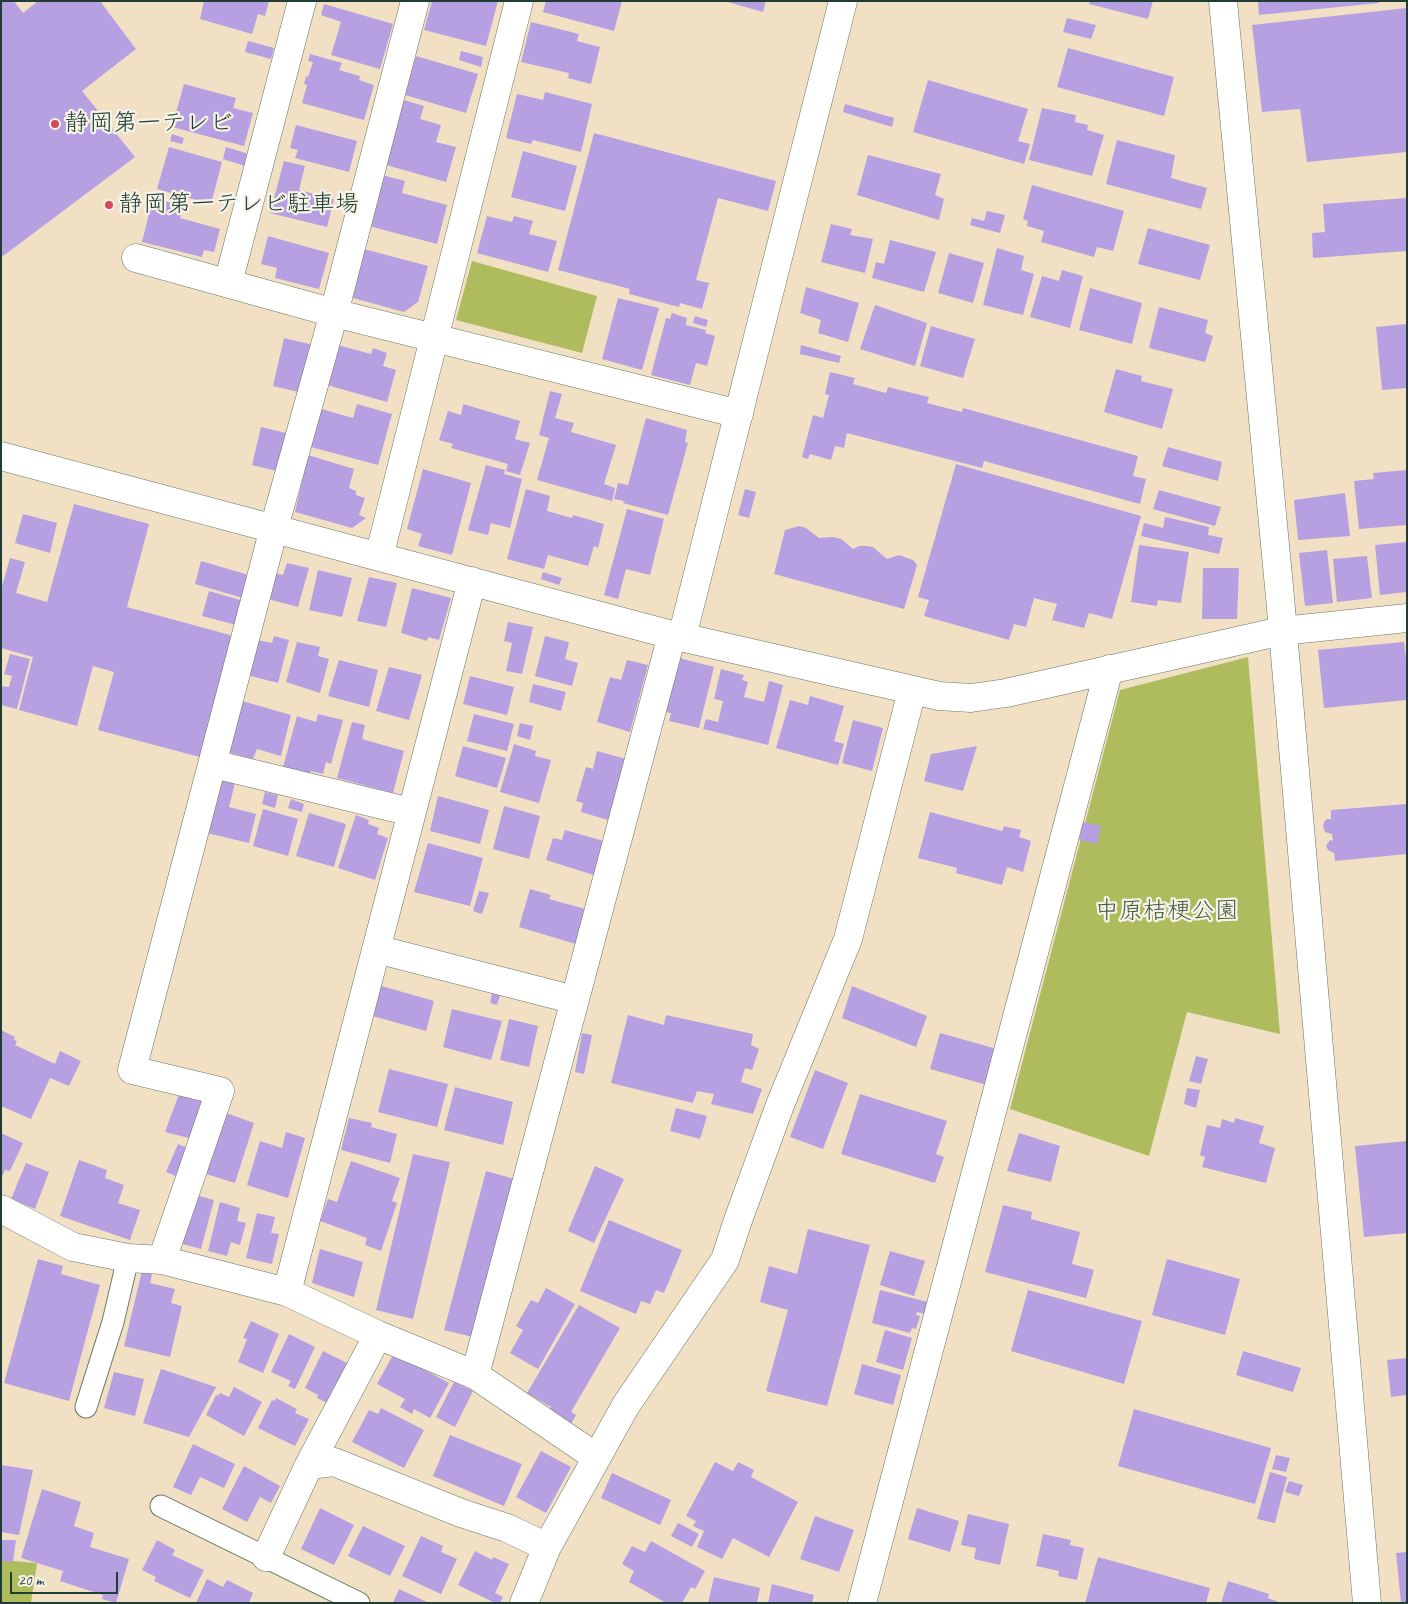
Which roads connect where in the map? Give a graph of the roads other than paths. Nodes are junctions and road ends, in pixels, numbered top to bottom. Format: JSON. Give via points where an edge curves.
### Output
{"nodes":[{"id":1,"x":302,"y":1,"type":"edge"},
{"id":2,"x":414,"y":1,"type":"edge"},
{"id":3,"x":519,"y":1,"type":"edge"},
{"id":4,"x":843,"y":1,"type":"edge"},
{"id":5,"x":1222,"y":1,"type":"edge"},
{"id":6,"x":136,"y":258,"type":"dead end"},
{"id":7,"x":228,"y":283,"type":"junction"},
{"id":8,"x":334,"y":313,"type":"junction"},
{"id":9,"x":435,"y":337,"type":"junction"},
{"id":10,"x":739,"y":414,"type":"junction"},
{"id":11,"x":1,"y":456,"type":"edge"},
{"id":12,"x":274,"y":528,"type":"junction"},
{"id":13,"x":379,"y":557,"type":"junction"},
{"id":14,"x":472,"y":581,"type":"junction"},
{"id":15,"x":1407,"y":618,"type":"edge"},
{"id":16,"x":1282,"y":631,"type":"junction"},
{"id":17,"x":677,"y":636,"type":"junction"},
{"id":18,"x":1109,"y":669,"type":"junction"},
{"id":19,"x":912,"y":691,"type":"junction"},
{"id":20,"x":213,"y":764,"type":"junction"},
{"id":21,"x":411,"y":812,"type":"junction"},
{"id":22,"x":376,"y":948,"type":"junction"},
{"id":23,"x":575,"y":1000,"type":"junction"},
{"id":24,"x":1,"y":1209,"type":"edge"},
{"id":25,"x":128,"y":1258,"type":"junction"},
{"id":26,"x":162,"y":1260,"type":"junction"},
{"id":27,"x":287,"y":1292,"type":"junction"},
{"id":28,"x":378,"y":1334,"type":"junction"},
{"id":29,"x":475,"y":1375,"type":"junction"},
{"id":30,"x":86,"y":1407,"type":"dead end"},
{"id":31,"x":596,"y":1457,"type":"junction"},
{"id":32,"x":309,"y":1465,"type":"junction"},
{"id":33,"x":160,"y":1506,"type":"dead end"},
{"id":34,"x":547,"y":1547,"type":"junction"},
{"id":35,"x":266,"y":1557,"type":"junction"},
{"id":36,"x":359,"y":1603,"type":"edge"},
{"id":37,"x":524,"y":1603,"type":"edge"},
{"id":38,"x":862,"y":1603,"type":"edge"},
{"id":39,"x":1367,"y":1603,"type":"edge"}],
"edges":[{"from":1,"to":7,"type":"street"},
{"from":2,"to":8,"type":"street"},
{"from":3,"to":9,"type":"street"},
{"from":4,"to":10,"type":"street"},
{"from":5,"to":16,"type":"street"},
{"from":6,"to":7,"type":"street"},
{"from":7,"to":8,"type":"street"},
{"from":8,"to":9,"type":"street"},
{"from":8,"to":12,"type":"street"},
{"from":9,"to":10,"type":"street"},
{"from":9,"to":13,"type":"street"},
{"from":10,"to":17,"type":"street"},
{"from":11,"to":12,"type":"street"},
{"from":12,"to":13,"type":"street"},
{"from":12,"to":20,"type":"street"},
{"from":13,"to":14,"type":"street"},
{"from":14,"to":17,"type":"street"},
{"from":14,"to":21,"type":"street"},
{"from":15,"to":16,"type":"street"},
{"from":16,"to":18,"type":"street"},
{"from":16,"to":39,"type":"street"},
{"from":17,"to":19,"type":"street"},
{"from":17,"to":23,"type":"street"},
{"from":18,"to":19,"type":"street","via":[[972,698]]},
{"from":18,"to":38,"type":"street"},
{"from":19,"to":31,"type":"street","via":[[848,939],[780,1105],[725,1260],[626,1405]]},
{"from":20,"to":21,"type":"street"},
{"from":20,"to":26,"type":"street","via":[[132,1070],[220,1091]]},
{"from":21,"to":22,"type":"street"},
{"from":22,"to":23,"type":"street"},
{"from":22,"to":27,"type":"street"},
{"from":23,"to":29,"type":"street"},
{"from":24,"to":25,"type":"street","via":[[73,1247]]},
{"from":25,"to":26,"type":"street"},
{"from":25,"to":30,"type":"lane"},
{"from":26,"to":27,"type":"street"},
{"from":27,"to":28,"type":"street"},
{"from":28,"to":29,"type":"street"},
{"from":28,"to":32,"type":"street"},
{"from":29,"to":31,"type":"street"},
{"from":31,"to":34,"type":"street"},
{"from":32,"to":34,"type":"street","via":[[334,1462],[507,1528]]},
{"from":32,"to":35,"type":"street"},
{"from":33,"to":35,"type":"lane"},
{"from":34,"to":37,"type":"street"},
{"from":35,"to":36,"type":"lane"}]}
